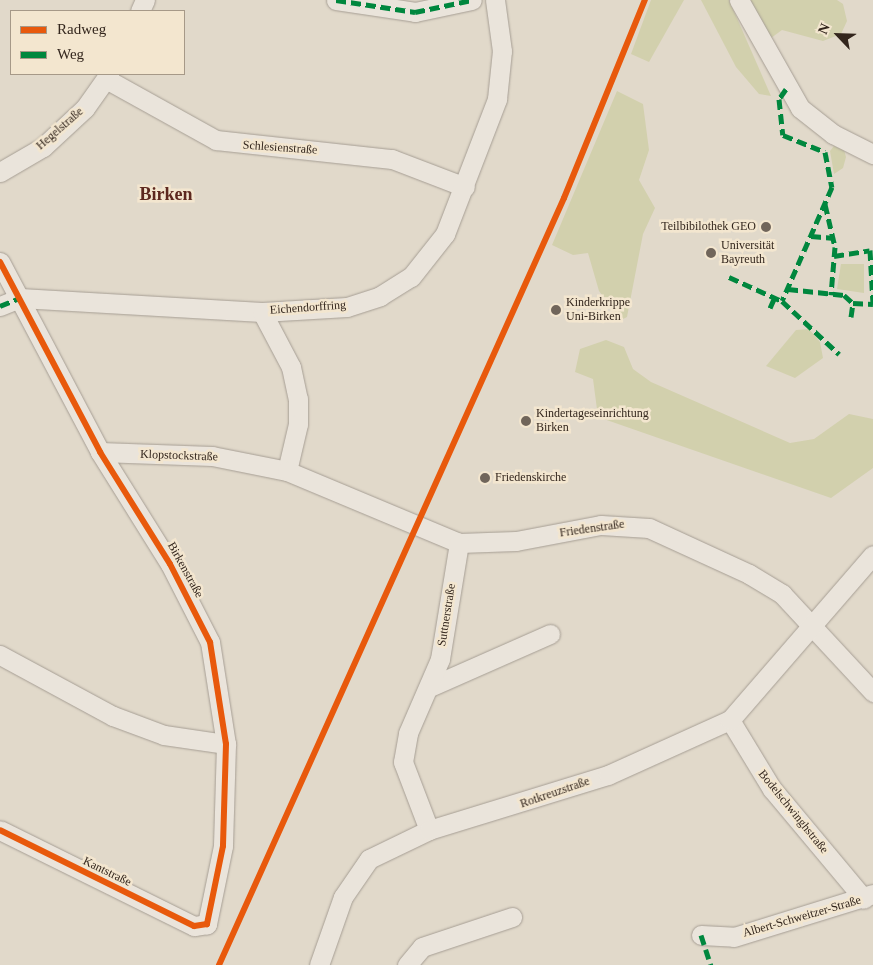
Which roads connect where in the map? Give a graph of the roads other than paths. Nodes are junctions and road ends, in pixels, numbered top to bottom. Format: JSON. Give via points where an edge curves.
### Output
{"nodes":[{"id":1,"x":336,"y":0,"type":"edge"},
{"id":2,"x":472,"y":0,"type":"edge"},
{"id":3,"x":494,"y":0,"type":"edge"},
{"id":4,"x":739,"y":0,"type":"edge"},
{"id":5,"x":108,"y":76,"type":"edge"},
{"id":6,"x":873,"y":154,"type":"edge"},
{"id":7,"x":0,"y":172,"type":"edge"},
{"id":8,"x":465,"y":187,"type":"junction"},
{"id":9,"x":0,"y":262,"type":"edge"},
{"id":10,"x":20,"y":298,"type":"junction"},
{"id":11,"x":0,"y":306,"type":"edge"},
{"id":12,"x":262,"y":312,"type":"junction"},
{"id":13,"x":100,"y":452,"type":"junction"},
{"id":14,"x":287,"y":471,"type":"junction"},
{"id":15,"x":435,"y":535,"type":"joint"},
{"id":16,"x":459,"y":543,"type":"junction"},
{"id":17,"x":873,"y":555,"type":"edge"},
{"id":18,"x":813,"y":623,"type":"junction"},
{"id":19,"x":550,"y":634,"type":"dead end"},
{"id":20,"x":0,"y":655,"type":"edge"},
{"id":21,"x":432,"y":686,"type":"junction"},
{"id":22,"x":873,"y":692,"type":"edge"},
{"id":23,"x":730,"y":720,"type":"junction"},
{"id":24,"x":226,"y":744,"type":"junction"},
{"id":25,"x":0,"y":830,"type":"edge"},
{"id":26,"x":429,"y":830,"type":"junction"},
{"id":27,"x":869,"y":896,"type":"edge"},
{"id":28,"x":512,"y":917,"type":"dead end"},
{"id":29,"x":207,"y":924,"type":"joint"},
{"id":30,"x":701,"y":935,"type":"dead end"},
{"id":31,"x":319,"y":965,"type":"edge"},
{"id":32,"x":408,"y":965,"type":"edge"}],
"edges":[{"from":1,"to":2,"type":"street","via":[[415,12]]},
{"from":3,"to":8,"type":"street","name":"Eichendorffring","via":[[502,51],[497,99]]},
{"from":4,"to":6,"type":"street","via":[[800,108],[833,134]]},
{"from":5,"to":7,"type":"street","name":"Hegelstraße","via":[[85,108],[43,147]]},
{"from":5,"to":8,"type":"street","name":"Schlesienstraße","via":[[216,140],[392,159]]},
{"from":8,"to":12,"type":"street","name":"Eichendorffring","via":[[445,234],[411,277],[380,296],[347,307]]},
{"from":9,"to":10,"type":"street","name":"Birkenstraße"},
{"from":10,"to":11,"type":"street"},
{"from":10,"to":12,"type":"street","name":"Eichendorffring"},
{"from":10,"to":13,"type":"street","name":"Birkenstraße"},
{"from":12,"to":14,"type":"street","via":[[291,368],[298,399],[298,424]]},
{"from":13,"to":14,"type":"street","name":"Klopstockstraße","via":[[212,456]]},
{"from":13,"to":24,"type":"street","name":"Birkenstraße","via":[[170,564],[210,642]]},
{"from":14,"to":15,"type":"street","name":"Klopstockstraße"},
{"from":15,"to":16,"type":"street","name":"Friedenstraße"},
{"from":16,"to":18,"type":"street","name":"Friedenstraße","via":[[516,541],[631,524],[749,574],[782,594]]},
{"from":16,"to":21,"type":"street","name":"Suttnerstraße"},
{"from":17,"to":18,"type":"street"},
{"from":18,"to":22,"type":"street","name":"Friedenstraße"},
{"from":18,"to":23,"type":"street","name":"Rotkreuzstraße"},
{"from":19,"to":21,"type":"street"},
{"from":20,"to":24,"type":"street","via":[[113,716],[164,735]]},
{"from":21,"to":26,"type":"street","name":"Suttnerstraße","via":[[408,733],[404,762]]},
{"from":23,"to":26,"type":"street","name":"Rotkreuzstraße","via":[[608,775]]},
{"from":23,"to":27,"type":"street","name":"Bodelschwinghstraße","via":[[772,789]]},
{"from":24,"to":29,"type":"street","name":"Birkenstraße","via":[[223,846]]},
{"from":25,"to":29,"type":"street","name":"Kantstraße","via":[[194,926]]},
{"from":26,"to":31,"type":"street","name":"Rotkreuzstraße","via":[[369,859],[343,897]]},
{"from":27,"to":30,"type":"street","name":"Albert-Schweitzer-Straße","via":[[734,937]]},
{"from":28,"to":32,"type":"street","via":[[422,947]]}]}
